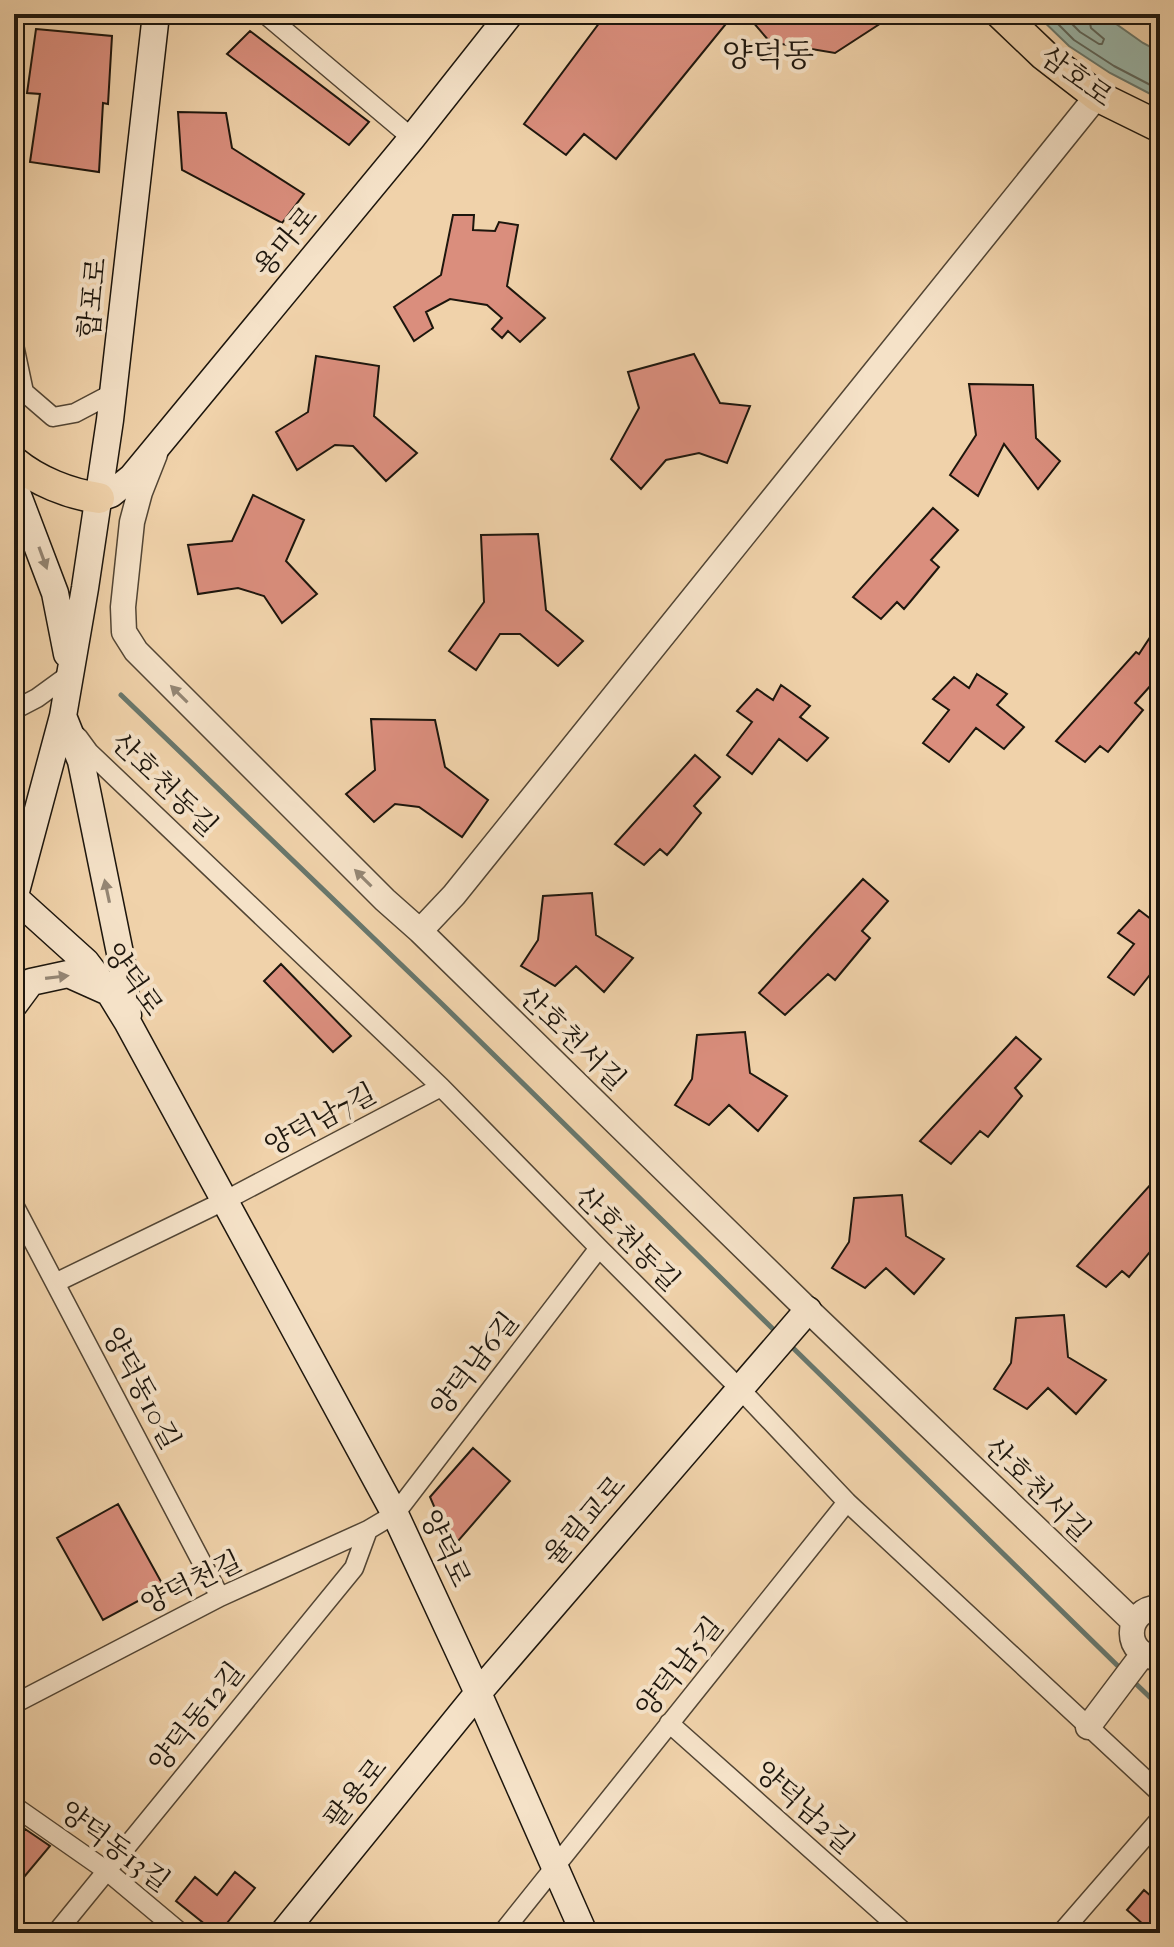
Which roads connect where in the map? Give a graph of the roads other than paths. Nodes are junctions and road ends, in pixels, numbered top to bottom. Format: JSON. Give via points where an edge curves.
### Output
{"nodes":[{"id":1,"x":156,"y":14,"type":"edge"},
{"id":2,"x":265,"y":14,"type":"edge"},
{"id":3,"x":510,"y":14,"type":"edge"},
{"id":4,"x":1001,"y":14,"type":"edge"},
{"id":5,"x":1097,"y":96,"type":"junction"},
{"id":6,"x":1160,"y":127,"type":"edge"},
{"id":7,"x":412,"y":138,"type":"junction"},
{"id":8,"x":14,"y":345,"type":"edge"},
{"id":9,"x":113,"y":393,"type":"junction"},
{"id":10,"x":165,"y":435,"type":"junction"},
{"id":11,"x":14,"y":462,"type":"edge"},
{"id":12,"x":14,"y":485,"type":"edge"},
{"id":13,"x":99,"y":498,"type":"junction"},
{"id":14,"x":71,"y":667,"type":"junction"},
{"id":15,"x":14,"y":710,"type":"edge"},
{"id":16,"x":63,"y":716,"type":"junction"},
{"id":17,"x":14,"y":898,"type":"edge"},
{"id":18,"x":420,"y":931,"type":"junction"},
{"id":19,"x":109,"y":992,"type":"junction"},
{"id":20,"x":14,"y":1005,"type":"edge"},
{"id":21,"x":128,"y":1023,"type":"junction"},
{"id":22,"x":441,"y":1087,"type":"junction"},
{"id":23,"x":226,"y":1200,"type":"junction"},
{"id":24,"x":14,"y":1205,"type":"edge"},
{"id":25,"x":599,"y":1248,"type":"junction"},
{"id":26,"x":55,"y":1283,"type":"junction"},
{"id":27,"x":808,"y":1310,"type":"junction"},
{"id":28,"x":739,"y":1388,"type":"junction"},
{"id":29,"x":847,"y":1502,"type":"junction"},
{"id":30,"x":395,"y":1514,"type":"junction"},
{"id":31,"x":368,"y":1530,"type":"junction"},
{"id":32,"x":220,"y":1597,"type":"junction"},
{"id":33,"x":1160,"y":1607,"type":"edge"},
{"id":34,"x":1134,"y":1622,"type":"junction"},
{"id":35,"x":1149,"y":1660,"type":"edge"},
{"id":36,"x":478,"y":1693,"type":"junction"},
{"id":37,"x":14,"y":1704,"type":"edge"},
{"id":38,"x":669,"y":1723,"type":"junction"},
{"id":39,"x":1091,"y":1723,"type":"junction"},
{"id":40,"x":1160,"y":1793,"type":"edge"},
{"id":41,"x":14,"y":1806,"type":"edge"},
{"id":42,"x":1160,"y":1819,"type":"edge"},
{"id":43,"x":555,"y":1868,"type":"junction"},
{"id":44,"x":107,"y":1871,"type":"junction"},
{"id":45,"x":56,"y":1933,"type":"edge"},
{"id":46,"x":181,"y":1933,"type":"edge"},
{"id":47,"x":283,"y":1933,"type":"edge"},
{"id":48,"x":502,"y":1933,"type":"edge"},
{"id":49,"x":584,"y":1933,"type":"edge"},
{"id":50,"x":905,"y":1933,"type":"edge"},
{"id":51,"x":1061,"y":1933,"type":"edge"}],
"edges":[{"from":1,"to":9,"type":"main road","name":"합포로"},
{"from":2,"to":7,"type":"street"},
{"from":3,"to":7,"type":"main road","name":"용마로"},
{"from":4,"to":5,"type":"main road","name":"삼호로"},
{"from":5,"to":6,"type":"main road","name":"삼호로"},
{"from":5,"to":18,"type":"street"},
{"from":7,"to":10,"type":"main road","name":"용마로"},
{"from":8,"to":9,"type":"street","via":[[24,392],[53,417],[75,413]]},
{"from":9,"to":13,"type":"main road","name":"합포로"},
{"from":10,"to":13,"type":"main road","name":"용마로","via":[[126,483]]},
{"from":18,"to":10,"type":"street","name":"산호천서길","one_way":true,"via":[[127,639],[122,615],[132,522]]},
{"from":11,"to":13,"type":"main road","via":[[49,483]]},
{"from":12,"to":14,"type":"main road","one_way":true,"via":[[55,593]]},
{"from":13,"to":14,"type":"main road","name":"합포로"},
{"from":14,"to":15,"type":"street","via":[[37,698]]},
{"from":14,"to":16,"type":"main road","name":"합포로"},
{"from":16,"to":17,"type":"main road","name":"합포로"},
{"from":21,"to":16,"type":"main road","one_way":true,"via":[[122,963],[81,761]]},
{"from":16,"to":22,"type":"street","name":"산호천동길","via":[[89,752]]},
{"from":17,"to":19,"type":"main road","name":"양덕로","via":[[86,962]]},
{"from":18,"to":27,"type":"street","name":"산호천서길"},
{"from":20,"to":19,"type":"main road","one_way":true,"via":[[31,982],[68,974]]},
{"from":19,"to":21,"type":"main road","name":"양덕로"},
{"from":21,"to":23,"type":"main road","name":"양덕로"},
{"from":22,"to":23,"type":"street","name":"양덕남7길"},
{"from":22,"to":25,"type":"street","name":"산호천동길"},
{"from":23,"to":26,"type":"street"},
{"from":23,"to":30,"type":"main road","name":"양덕로"},
{"from":24,"to":26,"type":"street","name":"양덕동10길"},
{"from":25,"to":28,"type":"street","name":"산호천동길"},
{"from":25,"to":30,"type":"street","name":"양덕남6길"},
{"from":26,"to":32,"type":"street","name":"양덕동10길"},
{"from":27,"to":28,"type":"main road","name":"율림교로"},
{"from":27,"to":34,"type":"street","name":"산호천서길"},
{"from":28,"to":29,"type":"street","name":"산호천동길"},
{"from":28,"to":36,"type":"main road","name":"율림교로"},
{"from":29,"to":38,"type":"street","name":"양덕남5길"},
{"from":29,"to":39,"type":"street","name":"산호천동길"},
{"from":30,"to":31,"type":"street","name":"양덕천길"},
{"from":30,"to":36,"type":"main road","name":"양덕로"},
{"from":31,"to":32,"type":"street","name":"양덕천길"},
{"from":31,"to":44,"type":"street","name":"양덕동12길","via":[[354,1568]]},
{"from":32,"to":37,"type":"street","name":"양덕천길"},
{"from":33,"to":34,"type":"street","via":[[1144,1611]]},
{"from":34,"to":35,"type":"street","via":[[1135,1646]]},
{"from":35,"to":39,"type":"street"},
{"from":36,"to":43,"type":"main road","name":"양덕로"},
{"from":36,"to":47,"type":"main road","name":"팔용로"},
{"from":38,"to":43,"type":"street","name":"양덕남5길"},
{"from":38,"to":50,"type":"street","name":"양덕남2길"},
{"from":39,"to":40,"type":"street","name":"산호천동길"},
{"from":41,"to":44,"type":"street","name":"양덕동13길"},
{"from":42,"to":51,"type":"street"},
{"from":43,"to":48,"type":"street","name":"양덕남5길"},
{"from":43,"to":49,"type":"main road","name":"양덕로"},
{"from":44,"to":45,"type":"street","name":"양덕동12길"},
{"from":44,"to":46,"type":"street","name":"양덕동13길"}]}
